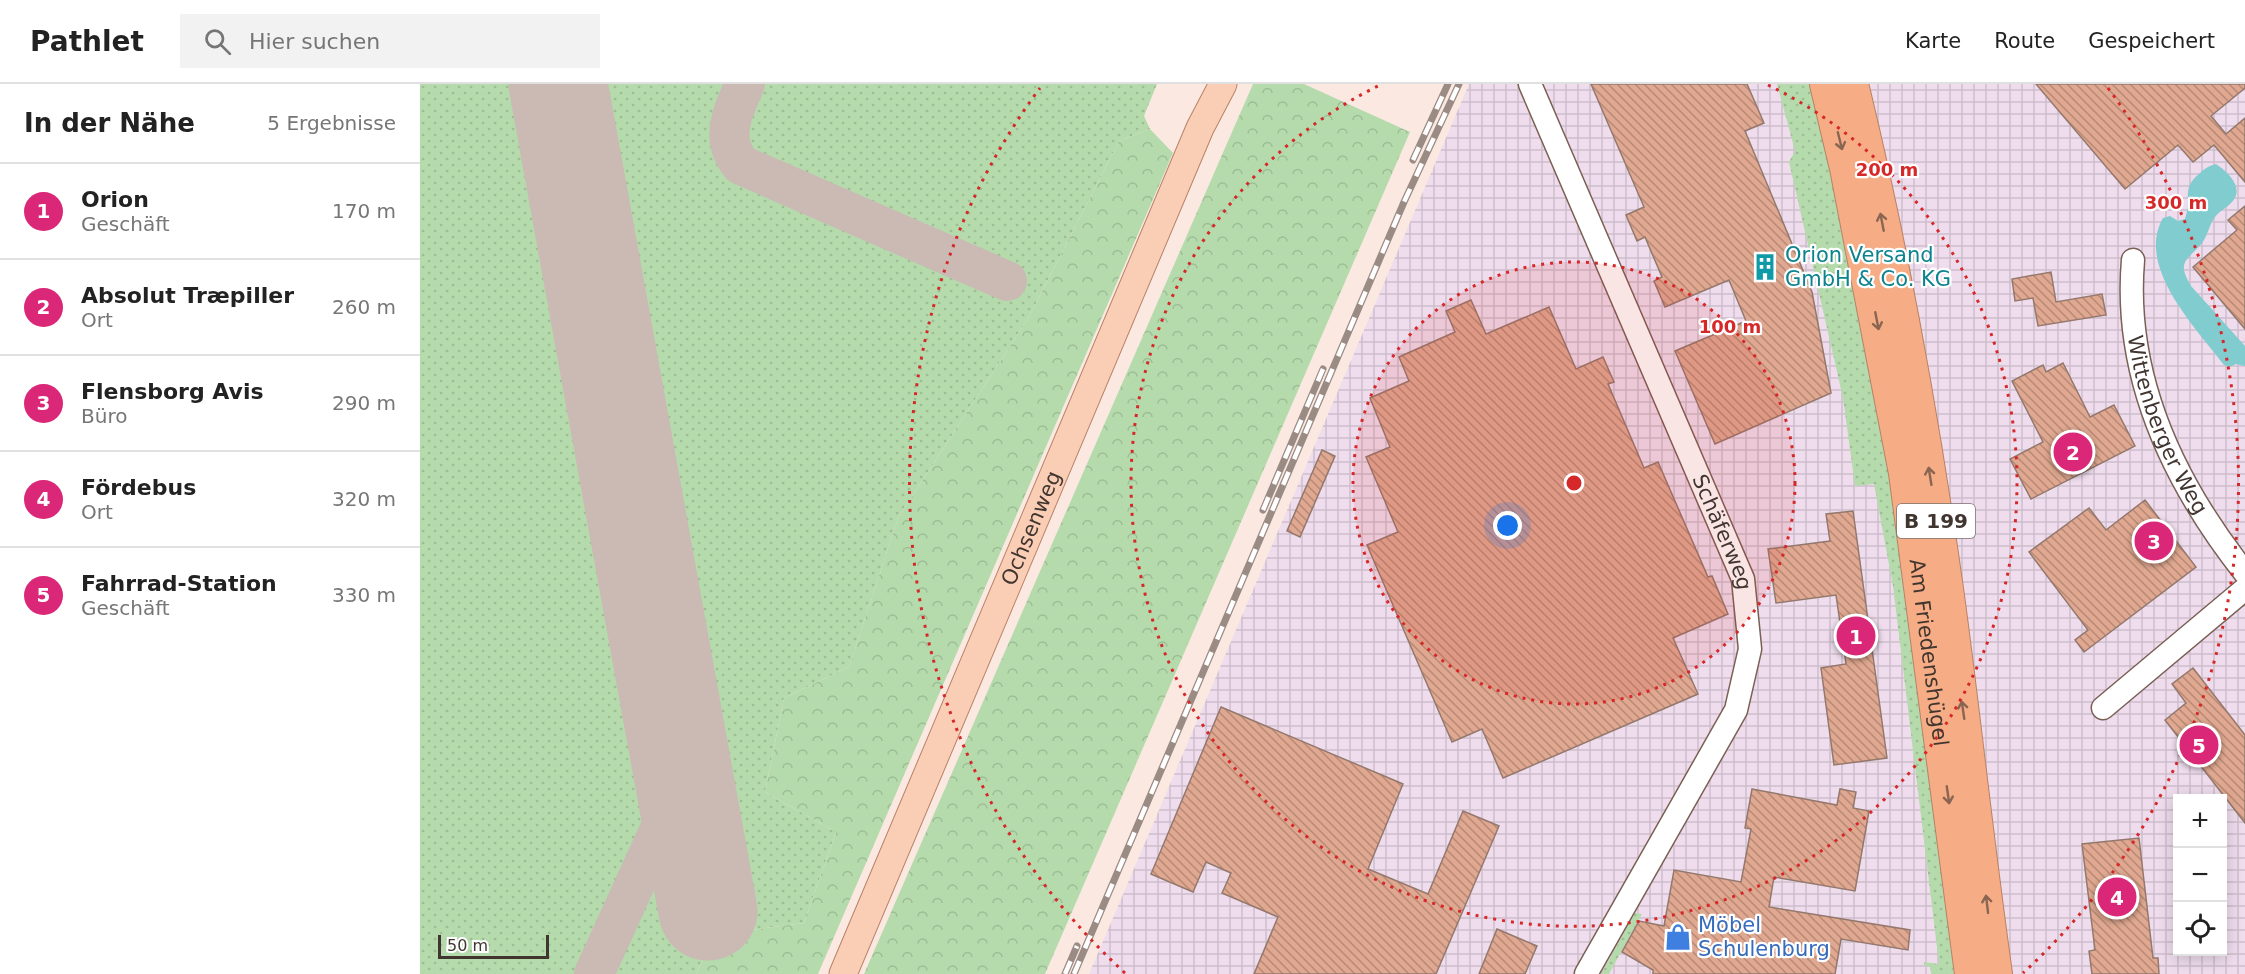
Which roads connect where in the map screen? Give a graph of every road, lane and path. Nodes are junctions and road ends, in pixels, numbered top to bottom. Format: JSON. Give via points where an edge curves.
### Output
{"nodes":[{"id":1,"x":1223,"y":84,"type":"edge"},
{"id":2,"x":1530,"y":84,"type":"edge"},
{"id":3,"x":1826,"y":84,"type":"edge"},
{"id":4,"x":1852,"y":84,"type":"edge"},
{"id":5,"x":2133,"y":260,"type":"dead end"},
{"id":6,"x":2245,"y":573,"type":"edge"},
{"id":7,"x":2245,"y":589,"type":"edge"},
{"id":8,"x":2103,"y":708,"type":"dead end"},
{"id":9,"x":843,"y":974,"type":"edge"},
{"id":10,"x":1586,"y":974,"type":"edge"},
{"id":11,"x":1971,"y":974,"type":"edge"},
{"id":12,"x":1996,"y":974,"type":"edge"}],
"edges":[{"from":1,"to":9,"type":"main road","name":"Ochsenweg","via":[[1200,128]]},
{"from":2,"to":10,"type":"street","name":"Schäferweg","via":[[1743,579],[1750,649],[1736,710]]},
{"from":3,"to":11,"type":"highway","name":"Am Friedenshügel","number":"B 199","one_way":true,"via":[[1849,178],[1905,473]]},
{"from":12,"to":4,"type":"highway","name":"Am Friedenshügel","number":"B 199","one_way":true,"via":[[1928,468],[1869,153]]},
{"from":5,"to":6,"type":"street","name":"Wittenberger Weg","via":[[2132,313],[2139,368],[2156,422],[2202,514]]},
{"from":7,"to":8,"type":"street"}]}
